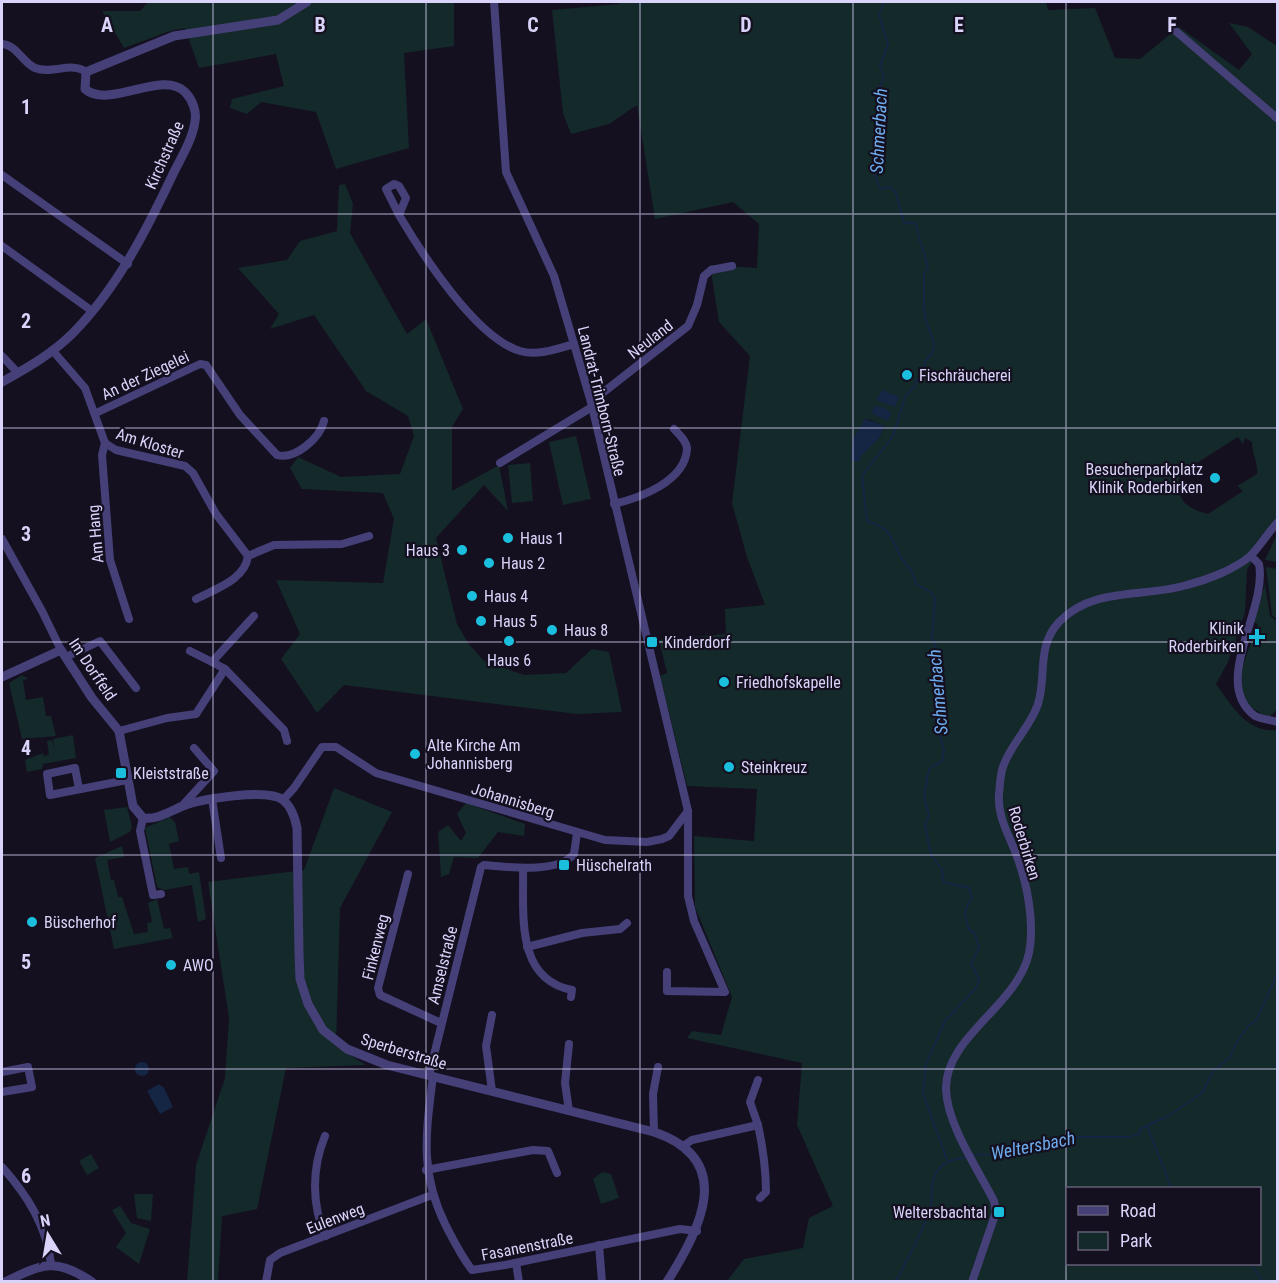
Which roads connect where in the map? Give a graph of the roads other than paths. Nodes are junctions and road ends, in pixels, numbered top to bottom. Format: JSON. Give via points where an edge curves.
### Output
{"nodes":[{"id":1,"x":307,"y":2,"type":"edge"},
{"id":2,"x":494,"y":2,"type":"edge"},
{"id":3,"x":1171,"y":27,"type":"dead end"},
{"id":4,"x":2,"y":44,"type":"edge"},
{"id":5,"x":86,"y":72,"type":"junction"},
{"id":6,"x":1278,"y":119,"type":"edge"},
{"id":7,"x":2,"y":175,"type":"edge"},
{"id":8,"x":399,"y":215,"type":"dead end"},
{"id":9,"x":2,"y":246,"type":"edge"},
{"id":10,"x":128,"y":264,"type":"junction"},
{"id":11,"x":732,"y":266,"type":"dead end"},
{"id":12,"x":92,"y":311,"type":"junction"},
{"id":13,"x":574,"y":344,"type":"junction"},
{"id":14,"x":53,"y":351,"type":"junction"},
{"id":15,"x":2,"y":356,"type":"edge"},
{"id":16,"x":18,"y":373,"type":"junction"},
{"id":17,"x":2,"y":382,"type":"edge"},
{"id":18,"x":592,"y":405,"type":"junction"},
{"id":19,"x":96,"y":413,"type":"junction"},
{"id":20,"x":324,"y":421,"type":"dead end"},
{"id":21,"x":674,"y":429,"type":"dead end"},
{"id":22,"x":105,"y":443,"type":"junction"},
{"id":23,"x":500,"y":463,"type":"dead end"},
{"id":24,"x":614,"y":504,"type":"junction"},
{"id":25,"x":1278,"y":522,"type":"edge"},
{"id":26,"x":369,"y":536,"type":"dead end"},
{"id":27,"x":2,"y":539,"type":"edge"},
{"id":28,"x":248,"y":556,"type":"junction"},
{"id":29,"x":1251,"y":556,"type":"junction"},
{"id":30,"x":196,"y":599,"type":"dead end"},
{"id":31,"x":254,"y":616,"type":"dead end"},
{"id":32,"x":129,"y":619,"type":"dead end"},
{"id":33,"x":190,"y":651,"type":"dead end"},
{"id":34,"x":63,"y":654,"type":"junction"},
{"id":35,"x":212,"y":662,"type":"junction"},
{"id":36,"x":225,"y":669,"type":"junction"},
{"id":37,"x":2,"y":677,"type":"edge"},
{"id":38,"x":136,"y":688,"type":"dead end"},
{"id":39,"x":1278,"y":722,"type":"edge"},
{"id":40,"x":119,"y":731,"type":"junction"},
{"id":41,"x":287,"y":741,"type":"dead end"},
{"id":42,"x":194,"y":748,"type":"dead end"},
{"id":43,"x":127,"y":780,"type":"junction"},
{"id":44,"x":79,"y":789,"type":"junction"},
{"id":45,"x":212,"y":799,"type":"junction"},
{"id":46,"x":283,"y":800,"type":"junction"},
{"id":47,"x":182,"y":806,"type":"junction"},
{"id":48,"x":688,"y":811,"type":"junction"},
{"id":49,"x":143,"y":818,"type":"junction"},
{"id":50,"x":577,"y":833,"type":"junction"},
{"id":51,"x":221,"y":858,"type":"dead end"},
{"id":52,"x":523,"y":869,"type":"junction"},
{"id":53,"x":408,"y":874,"type":"dead end"},
{"id":54,"x":161,"y":894,"type":"dead end"},
{"id":55,"x":627,"y":923,"type":"dead end"},
{"id":56,"x":527,"y":947,"type":"junction"},
{"id":57,"x":667,"y":972,"type":"dead end"},
{"id":58,"x":571,"y":997,"type":"dead end"},
{"id":59,"x":492,"y":1015,"type":"dead end"},
{"id":60,"x":441,"y":1023,"type":"junction"},
{"id":61,"x":570,"y":1044,"type":"dead end"},
{"id":62,"x":658,"y":1067,"type":"dead end"},
{"id":63,"x":2,"y":1072,"type":"edge"},
{"id":64,"x":431,"y":1075,"type":"junction"},
{"id":65,"x":758,"y":1080,"type":"dead end"},
{"id":66,"x":492,"y":1091,"type":"junction"},
{"id":67,"x":2,"y":1092,"type":"edge"},
{"id":68,"x":569,"y":1112,"type":"junction"},
{"id":69,"x":758,"y":1125,"type":"junction"},
{"id":70,"x":654,"y":1132,"type":"junction"},
{"id":71,"x":325,"y":1136,"type":"dead end"},
{"id":72,"x":683,"y":1146,"type":"junction"},
{"id":73,"x":2,"y":1167,"type":"edge"},
{"id":74,"x":426,"y":1170,"type":"junction"},
{"id":75,"x":556,"y":1173,"type":"dead end"},
{"id":76,"x":432,"y":1195,"type":"junction"},
{"id":77,"x":760,"y":1198,"type":"dead end"},
{"id":78,"x":697,"y":1231,"type":"junction"},
{"id":79,"x":326,"y":1236,"type":"junction"},
{"id":80,"x":599,"y":1245,"type":"junction"},
{"id":81,"x":516,"y":1263,"type":"junction"},
{"id":82,"x":51,"y":1264,"type":"junction"},
{"id":83,"x":6,"y":1281,"type":"edge"},
{"id":84,"x":92,"y":1281,"type":"edge"},
{"id":85,"x":266,"y":1281,"type":"edge"},
{"id":86,"x":519,"y":1281,"type":"edge"},
{"id":87,"x":602,"y":1281,"type":"edge"},
{"id":88,"x":667,"y":1281,"type":"edge"},
{"id":89,"x":972,"y":1281,"type":"edge"}],
"edges":[{"from":1,"to":5,"type":"street","via":[[278,20],[174,36]]},
{"from":2,"to":13,"type":"street","name":"Landrat-Trimborn-Straße","via":[[506,172],[541,242]]},
{"from":3,"to":6,"type":"street"},
{"from":4,"to":5,"type":"street","via":[[12,46],[38,69],[76,68]]},
{"from":5,"to":10,"type":"street","name":"Kirchstraße","via":[[84,89],[99,96],[171,85],[183,90],[194,108],[195,122],[189,141]]},
{"from":7,"to":10,"type":"street"},
{"from":8,"to":13,"type":"street","via":[[436,272],[474,317],[507,346],[533,353]]},
{"from":9,"to":12,"type":"street"},
{"from":10,"to":12,"type":"street","name":"Kirchstraße"},
{"from":11,"to":18,"type":"street","name":"Neuland","via":[[711,270],[704,276],[688,326]]},
{"from":12,"to":14,"type":"street","name":"Kirchstraße"},
{"from":13,"to":18,"type":"street","name":"Landrat-Trimborn-Straße"},
{"from":14,"to":16,"type":"street","name":"Kirchstraße"},
{"from":14,"to":19,"type":"street","name":"Am Kloster","via":[[78,377]]},
{"from":15,"to":16,"type":"street"},
{"from":16,"to":17,"type":"street","name":"Kirchstraße"},
{"from":18,"to":23,"type":"street","name":"Neuland"},
{"from":18,"to":24,"type":"street","name":"Landrat-Trimborn-Straße"},
{"from":19,"to":20,"type":"street","name":"An der Ziegelei","via":[[200,364],[206,365],[240,415],[276,455],[296,453],[322,432]]},
{"from":19,"to":22,"type":"street","name":"Am Kloster"},
{"from":21,"to":24,"type":"street","via":[[687,450],[679,469],[640,498]]},
{"from":22,"to":28,"type":"street","name":"Am Kloster","via":[[116,450],[185,466],[193,472],[216,514]]},
{"from":22,"to":32,"type":"street","name":"Am Hang","via":[[102,455],[110,560]]},
{"from":24,"to":48,"type":"street","name":"Landrat-Trimborn-Straße"},
{"from":25,"to":29,"type":"street","name":"Roderbirken"},
{"from":26,"to":28,"type":"street","via":[[342,544],[274,545]]},
{"from":27,"to":34,"type":"street","name":"Im Dorffeld"},
{"from":28,"to":30,"type":"street","via":[[237,576]]},
{"from":29,"to":39,"type":"street","via":[[1259,564],[1260,592],[1236,679],[1241,699],[1256,716]]},
{"from":29,"to":89,"type":"street","name":"Roderbirken","via":[[1187,586],[1101,597],[1060,622],[1048,639],[1038,704],[1003,767],[999,797],[1004,827],[1023,876],[1031,928],[1029,952],[1021,975],[959,1051],[947,1075],[951,1119],[994,1201],[996,1218]]},
{"from":31,"to":35,"type":"street"},
{"from":33,"to":35,"type":"street"},
{"from":34,"to":37,"type":"street"},
{"from":34,"to":38,"type":"street","via":[[100,641]]},
{"from":34,"to":40,"type":"street","name":"Im Dorffeld"},
{"from":35,"to":36,"type":"street"},
{"from":36,"to":40,"type":"street","via":[[196,714]]},
{"from":36,"to":41,"type":"street","via":[[284,730]]},
{"from":40,"to":43,"type":"street","name":"Im Dorffeld"},
{"from":42,"to":47,"type":"street","via":[[214,771]]},
{"from":43,"to":44,"type":"street"},
{"from":43,"to":49,"type":"street","name":"Im Dorffeld","via":[[133,806]]},
{"from":44,"to":44,"type":"street","via":[[75,768],[47,774],[50,795]]},
{"from":45,"to":46,"type":"street","via":[[266,796]]},
{"from":45,"to":47,"type":"street"},
{"from":45,"to":51,"type":"street"},
{"from":46,"to":50,"type":"street","name":"Johannisberg","via":[[322,747],[329,746],[376,773]]},
{"from":46,"to":64,"type":"street","name":"Sperberstraße","via":[[297,828],[300,970],[308,1004],[323,1030],[347,1049],[381,1063]]},
{"from":47,"to":49,"type":"street","via":[[155,818]]},
{"from":48,"to":50,"type":"street","name":"Johannisberg","via":[[669,836],[662,839],[621,842]]},
{"from":48,"to":57,"type":"street","name":"Landrat-Trimborn-Straße","via":[[688,896],[694,921],[725,992],[667,991]]},
{"from":49,"to":54,"type":"street","name":"Im Dorffeld","via":[[140,831],[153,895]]},
{"from":50,"to":52,"type":"street","via":[[570,859]]},
{"from":52,"to":56,"type":"street"},
{"from":52,"to":60,"type":"street","name":"Amselstraße","via":[[484,864],[481,867]]},
{"from":53,"to":60,"type":"street","name":"Finkenweg","via":[[378,988],[380,995]]},
{"from":55,"to":56,"type":"street","via":[[620,929],[582,933]]},
{"from":56,"to":58,"type":"street","via":[[536,970],[553,985],[572,990]]},
{"from":59,"to":66,"type":"street","via":[[486,1046]]},
{"from":60,"to":64,"type":"street","name":"Amselstraße"},
{"from":61,"to":68,"type":"street","via":[[565,1083]]},
{"from":62,"to":70,"type":"street","via":[[652,1095]]},
{"from":63,"to":67,"type":"street","via":[[28,1067],[32,1087]]},
{"from":64,"to":66,"type":"street","name":"Sperberstraße"},
{"from":64,"to":74,"type":"street","name":"Fasanenstraße"},
{"from":65,"to":69,"type":"street","via":[[750,1102]]},
{"from":66,"to":68,"type":"street","name":"Sperberstraße"},
{"from":68,"to":70,"type":"street","name":"Sperberstraße"},
{"from":69,"to":72,"type":"street","via":[[692,1140]]},
{"from":69,"to":77,"type":"street","via":[[766,1184],[766,1192]]},
{"from":70,"to":72,"type":"street","name":"Sperberstraße"},
{"from":71,"to":79,"type":"street","via":[[320,1149],[316,1202]]},
{"from":72,"to":78,"type":"street","name":"Sperberstraße","via":[[700,1169],[705,1203]]},
{"from":73,"to":82,"type":"street","via":[[43,1227]]},
{"from":74,"to":75,"type":"street","via":[[533,1150],[548,1151]]},
{"from":74,"to":76,"type":"street","name":"Fasanenstraße"},
{"from":76,"to":79,"type":"street","name":"Eulenweg"},
{"from":76,"to":81,"type":"street","name":"Fasanenstraße","via":[[456,1246],[472,1269]]},
{"from":78,"to":80,"type":"street","name":"Fasanenstraße","via":[[680,1230]]},
{"from":78,"to":88,"type":"street"},
{"from":79,"to":85,"type":"street","name":"Eulenweg","via":[[270,1260]]},
{"from":80,"to":81,"type":"street","name":"Fasanenstraße"},
{"from":80,"to":87,"type":"street"},
{"from":81,"to":86,"type":"street"},
{"from":82,"to":83,"type":"street"},
{"from":82,"to":84,"type":"street","via":[[75,1270]]}]}
